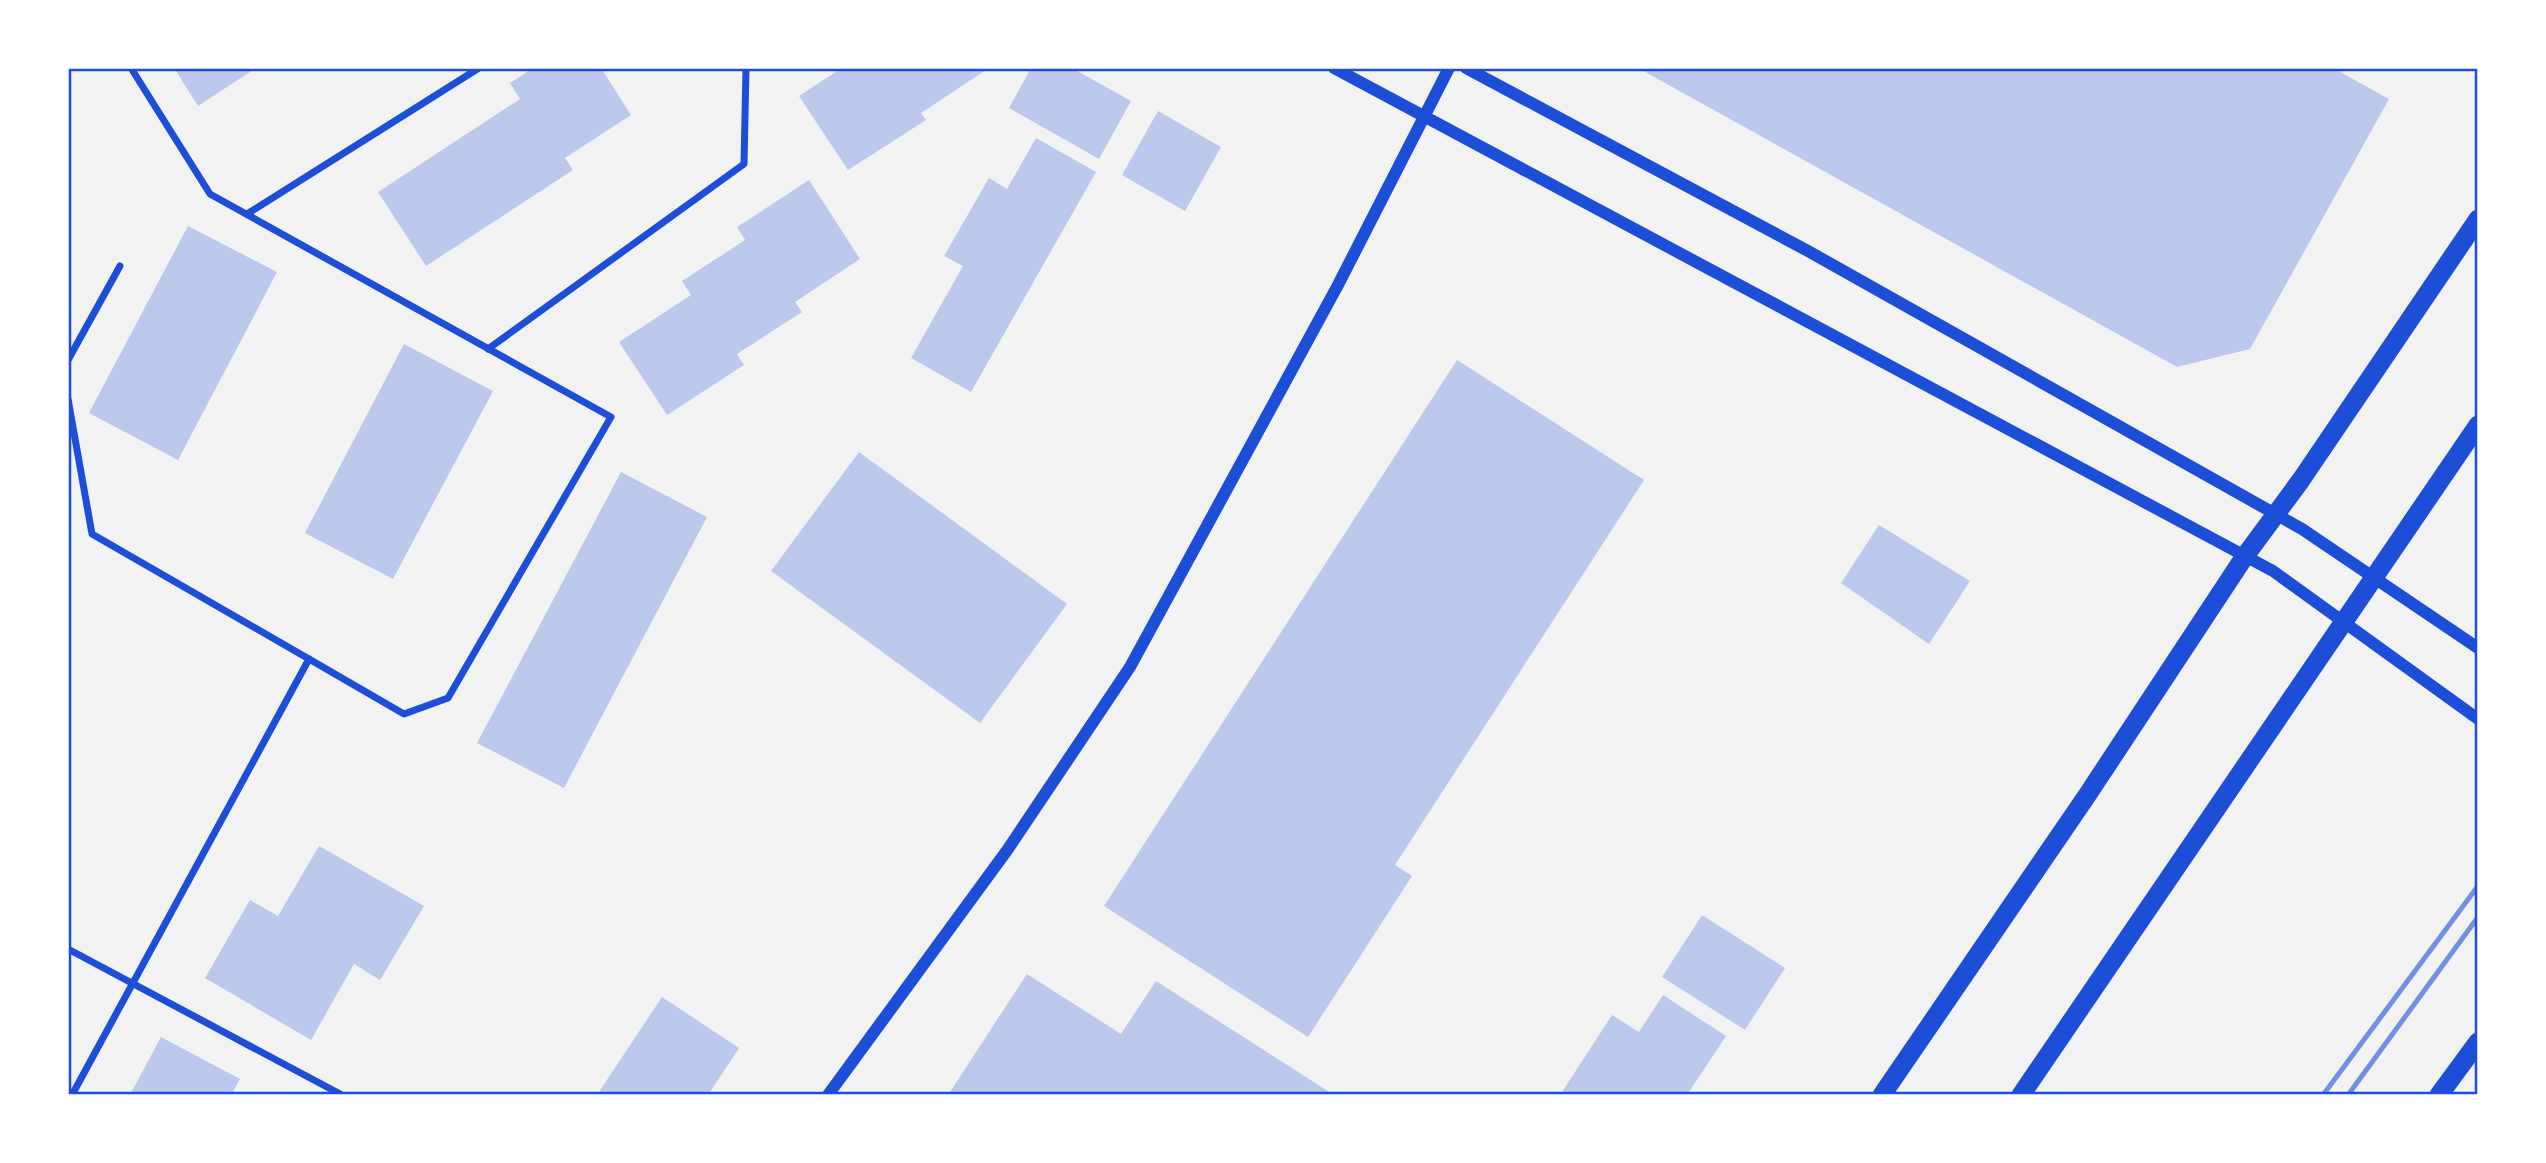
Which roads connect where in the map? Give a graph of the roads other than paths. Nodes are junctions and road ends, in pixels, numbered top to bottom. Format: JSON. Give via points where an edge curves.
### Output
{"nodes":[{"id":1,"x":131,"y":68,"type":"edge"},
{"id":2,"x":479,"y":68,"type":"edge"},
{"id":3,"x":746,"y":68,"type":"edge"},
{"id":4,"x":1334,"y":68,"type":"edge"},
{"id":5,"x":1449,"y":68,"type":"edge"},
{"id":6,"x":1466,"y":68,"type":"edge"},
{"id":7,"x":1424,"y":116,"type":"junction"},
{"id":8,"x":247,"y":214,"type":"junction"},
{"id":9,"x":2478,"y":219,"type":"edge"},
{"id":10,"x":120,"y":266,"type":"dead end"},
{"id":11,"x":488,"y":349,"type":"junction"},
{"id":12,"x":68,"y":360,"type":"edge"},
{"id":13,"x":68,"y":399,"type":"edge"},
{"id":14,"x":2478,"y":425,"type":"edge"},
{"id":15,"x":2276,"y":515,"type":"junction"},
{"id":16,"x":2245,"y":556,"type":"junction"},
{"id":17,"x":2478,"y":648,"type":"edge"},
{"id":18,"x":309,"y":659,"type":"junction"},
{"id":19,"x":2478,"y":719,"type":"edge"},
{"id":20,"x":68,"y":949,"type":"edge"},
{"id":21,"x":134,"y":983,"type":"junction"},
{"id":22,"x":2478,"y":1042,"type":"edge"},
{"id":23,"x":72,"y":1095,"type":"edge"},
{"id":24,"x":342,"y":1095,"type":"edge"},
{"id":25,"x":828,"y":1095,"type":"edge"},
{"id":26,"x":1882,"y":1095,"type":"edge"},
{"id":27,"x":2021,"y":1095,"type":"edge"},
{"id":28,"x":2439,"y":1095,"type":"edge"}],
"edges":[{"from":1,"to":8,"type":"street","via":[[210,194]]},
{"from":2,"to":8,"type":"street"},
{"from":3,"to":11,"type":"street","via":[[744,164]]},
{"from":4,"to":7,"type":"street"},
{"from":5,"to":7,"type":"street"},
{"from":6,"to":15,"type":"street","via":[[1808,251]]},
{"from":7,"to":16,"type":"street"},
{"from":7,"to":25,"type":"street","via":[[1338,285],[1130,667],[1007,849]]},
{"from":8,"to":11,"type":"street"},
{"from":9,"to":15,"type":"highway"},
{"from":10,"to":12,"type":"street"},
{"from":11,"to":18,"type":"street","via":[[611,417],[448,698],[404,714]]},
{"from":13,"to":18,"type":"street","via":[[92,534]]},
{"from":14,"to":27,"type":"highway"},
{"from":15,"to":16,"type":"highway"},
{"from":15,"to":17,"type":"street"},
{"from":16,"to":19,"type":"street","via":[[2273,570]]},
{"from":16,"to":26,"type":"highway"},
{"from":18,"to":21,"type":"street"},
{"from":20,"to":21,"type":"street"},
{"from":21,"to":23,"type":"street"},
{"from":21,"to":24,"type":"street"},
{"from":22,"to":28,"type":"highway"}]}
